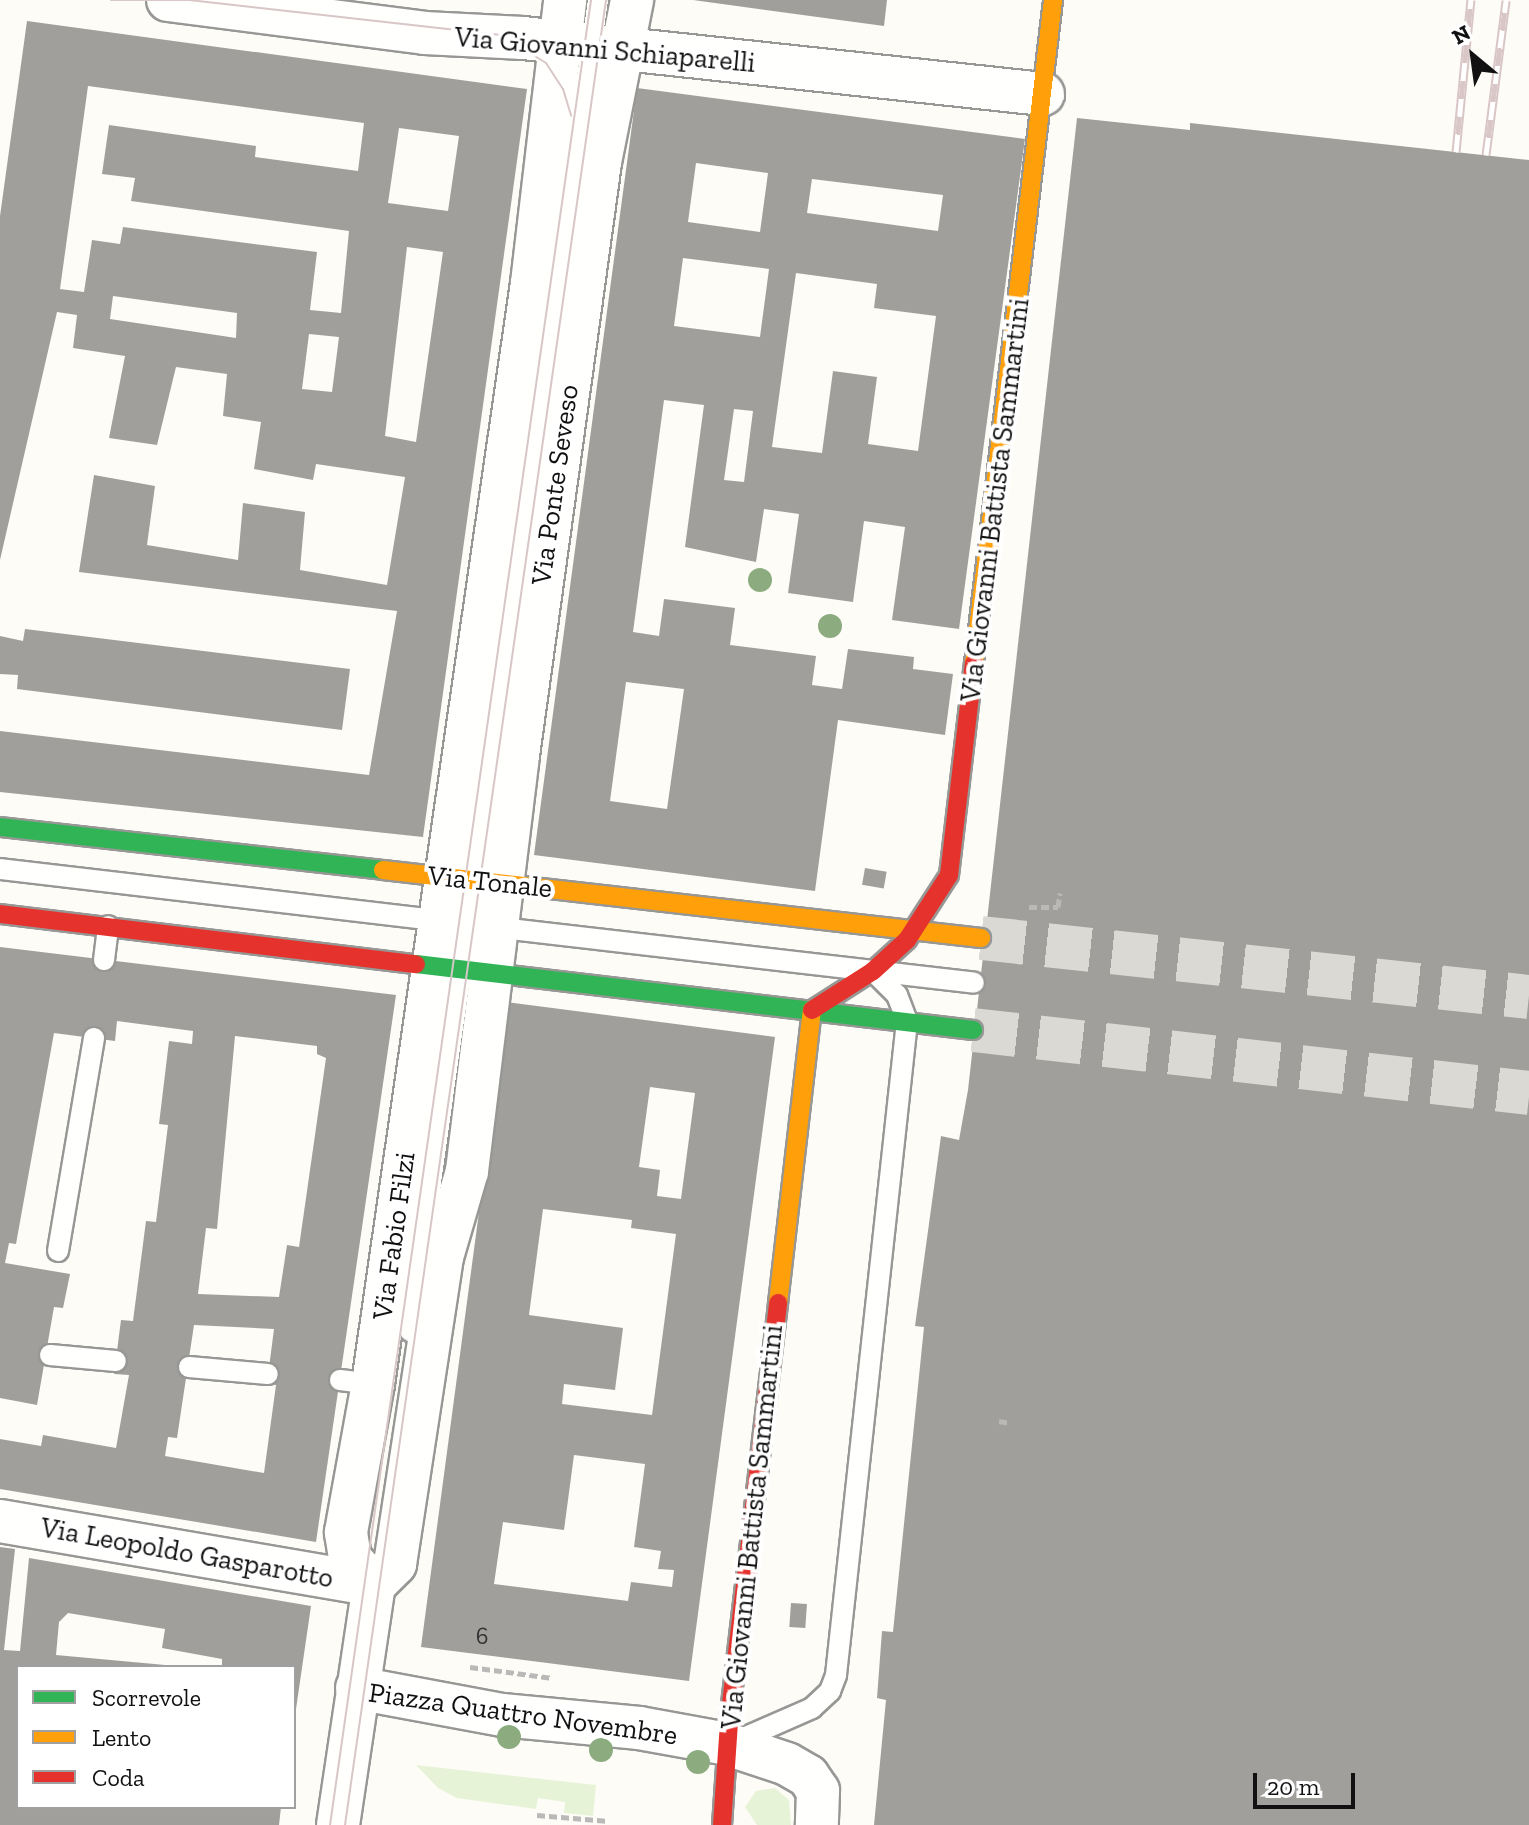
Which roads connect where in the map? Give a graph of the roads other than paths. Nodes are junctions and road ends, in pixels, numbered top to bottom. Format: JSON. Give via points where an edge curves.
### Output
{"nodes":[{"id":1,"x":168,"y":0,"type":"edge"},
{"id":2,"x":565,"y":0,"type":"edge"},
{"id":3,"x":598,"y":0,"type":"edge"},
{"id":4,"x":632,"y":0,"type":"edge"},
{"id":5,"x":1053,"y":0,"type":"edge"},
{"id":6,"x":591,"y":45,"type":"junction"},
{"id":7,"x":1043,"y":94,"type":"junction"},
{"id":8,"x":0,"y":827,"type":"edge"},
{"id":9,"x":0,"y":869,"type":"edge"},
{"id":10,"x":473,"y":880,"type":"junction"},
{"id":11,"x":0,"y":914,"type":"edge"},
{"id":12,"x":468,"y":924,"type":"junction"},
{"id":13,"x":108,"y":926,"type":"junction"},
{"id":14,"x":917,"y":931,"type":"junction"},
{"id":15,"x":981,"y":938,"type":"tunnel mouth"},
{"id":16,"x":104,"y":960,"type":"dead end"},
{"id":17,"x":461,"y":969,"type":"junction"},
{"id":18,"x":873,"y":971,"type":"junction"},
{"id":19,"x":974,"y":983,"type":"dead end"},
{"id":20,"x":812,"y":1010,"type":"junction"},
{"id":21,"x":907,"y":1021,"type":"junction"},
{"id":22,"x":973,"y":1030,"type":"tunnel mouth"},
{"id":23,"x":94,"y":1038,"type":"dead end"},
{"id":24,"x":58,"y":1251,"type":"dead end"},
{"id":25,"x":50,"y":1355,"type":"dead end"},
{"id":26,"x":116,"y":1361,"type":"dead end"},
{"id":27,"x":189,"y":1367,"type":"dead end"},
{"id":28,"x":268,"y":1374,"type":"dead end"},
{"id":29,"x":0,"y":1521,"type":"edge"},
{"id":30,"x":374,"y":1585,"type":"junction"},
{"id":31,"x":357,"y":1688,"type":"junction"},
{"id":32,"x":727,"y":1744,"type":"junction"},
{"id":33,"x":338,"y":1825,"type":"edge"},
{"id":34,"x":722,"y":1825,"type":"edge"},
{"id":35,"x":817,"y":1825,"type":"edge"}],
"edges":[{"from":1,"to":6,"type":"street","name":"Via Giovanni Schiaparelli","via":[[425,33]]},
{"from":2,"to":6,"type":"street","name":"Via Ponte Seveso"},
{"from":3,"to":6,"type":"lane","name":"Via Ponte Seveso"},
{"from":4,"to":6,"type":"street","name":"Via Ponte Seveso"},
{"from":5,"to":7,"type":"street","name":"Via Giovanni Battista Sammartini"},
{"from":6,"to":7,"type":"street","name":"Via Giovanni Schiaparelli"},
{"from":6,"to":10,"type":"street","name":"Via Ponte Seveso","via":[[534,269]]},
{"from":6,"to":10,"type":"street","name":"Via Ponte Seveso","via":[[600,162]]},
{"from":7,"to":14,"type":"street","name":"Via Giovanni Battista Sammartini","via":[[952,861],[945,888]]},
{"from":8,"to":10,"type":"street","name":"Via Tonale"},
{"from":9,"to":12,"type":"lane","name":"Via Tonale"},
{"from":10,"to":12,"type":"street","name":"Via Ponte Seveso"},
{"from":10,"to":12,"type":"street","name":"Via Fabio Filzi"},
{"from":10,"to":14,"type":"street","name":"Via Tonale"},
{"from":11,"to":13,"type":"street"},
{"from":12,"to":17,"type":"street","name":"Via Ponte Seveso"},
{"from":12,"to":17,"type":"street","name":"Via Fabio Filzi"},
{"from":12,"to":18,"type":"lane","name":"Via Tonale"},
{"from":13,"to":16,"type":"lane"},
{"from":13,"to":17,"type":"street"},
{"from":14,"to":15,"type":"street","name":"Via Tonale"},
{"from":14,"to":18,"type":"street","name":"Via Giovanni Battista Sammartini"},
{"from":17,"to":20,"type":"street"},
{"from":17,"to":30,"type":"street","name":"Via Fabio Filzi","via":[[467,1171],[442,1257],[395,1564]]},
{"from":17,"to":30,"type":"street","name":"Via Fabio Filzi","via":[[356,1382],[346,1532],[350,1558]]},
{"from":18,"to":19,"type":"lane","name":"Via Tonale"},
{"from":18,"to":20,"type":"street","name":"Via Giovanni Battista Sammartini"},
{"from":18,"to":21,"type":"lane","via":[[897,995]]},
{"from":20,"to":21,"type":"street"},
{"from":20,"to":32,"type":"street","name":"Via Giovanni Battista Sammartini"},
{"from":21,"to":22,"type":"street"},
{"from":21,"to":32,"type":"lane","name":"Via Giovanni Battista Sammartini","via":[[836,1675],[830,1691],[812,1708]]},
{"from":23,"to":24,"type":"lane"},
{"from":25,"to":26,"type":"lane"},
{"from":27,"to":28,"type":"lane"},
{"from":29,"to":30,"type":"street","name":"Via Leopoldo Gasparotto"},
{"from":30,"to":31,"type":"street","name":"Via Fabio Filzi"},
{"from":31,"to":32,"type":"street","name":"Piazza Quattro Novembre","via":[[502,1715],[639,1728]]},
{"from":31,"to":33,"type":"street","name":"Piazza Quattro Novembre"},
{"from":32,"to":34,"type":"street"},
{"from":32,"to":35,"type":"street","name":"Piazza Quattro Novembre","via":[[808,1776],[818,1791]]}]}
